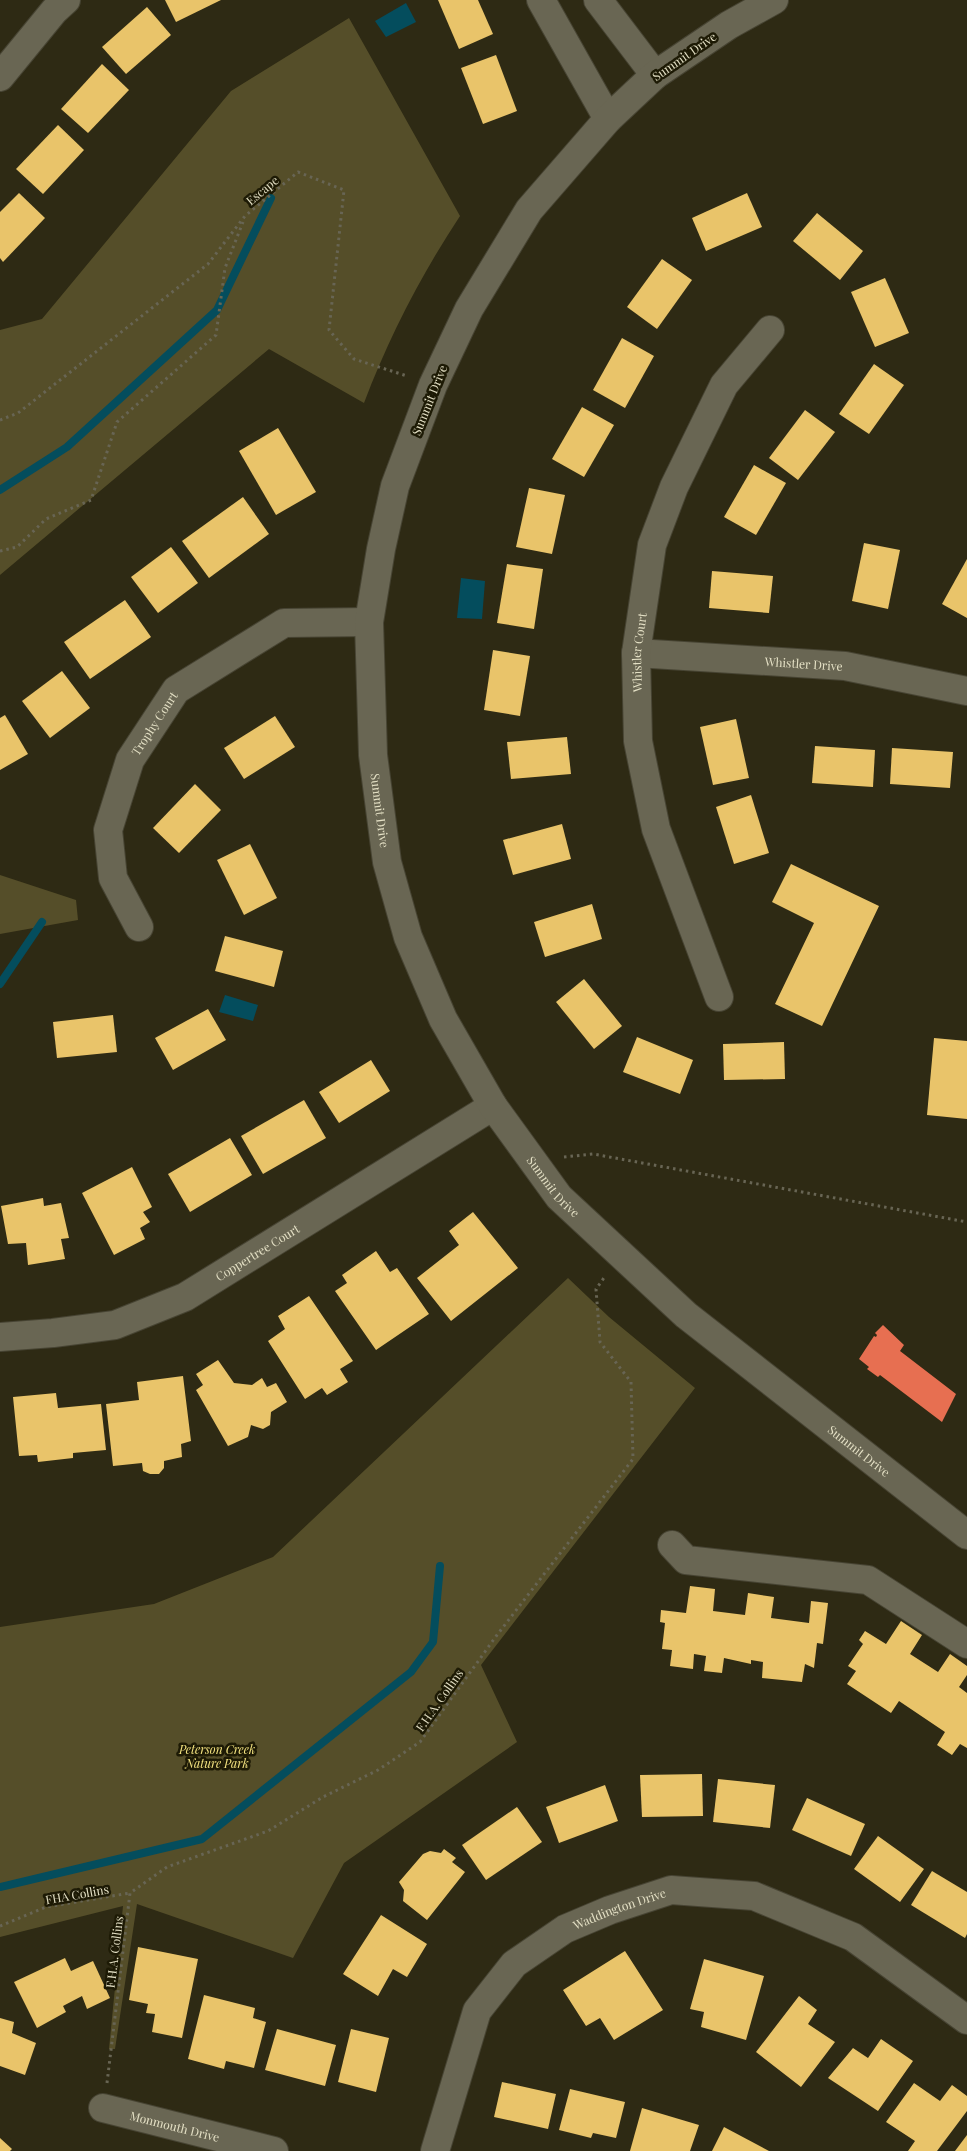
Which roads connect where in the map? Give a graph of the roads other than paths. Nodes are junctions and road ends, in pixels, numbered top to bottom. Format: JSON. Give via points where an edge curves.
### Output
{"nodes":[{"id":1,"x":66,"y":0,"type":"edge"},
{"id":2,"x":541,"y":0,"type":"edge"},
{"id":3,"x":598,"y":0,"type":"edge"},
{"id":4,"x":774,"y":0,"type":"edge"},
{"id":5,"x":655,"y":75,"type":"junction"},
{"id":6,"x":0,"y":77,"type":"edge"},
{"id":7,"x":608,"y":119,"type":"junction"},
{"id":8,"x":770,"y":330,"type":"dead end"},
{"id":9,"x":369,"y":622,"type":"junction"},
{"id":10,"x":636,"y":653,"type":"junction"},
{"id":11,"x":967,"y":691,"type":"edge"},
{"id":12,"x":139,"y":926,"type":"dead end"},
{"id":13,"x":719,"y":997,"type":"dead end"},
{"id":14,"x":493,"y":1106,"type":"junction"},
{"id":15,"x":0,"y":1337,"type":"edge"},
{"id":16,"x":967,"y":1535,"type":"edge"},
{"id":17,"x":672,"y":1545,"type":"dead end"},
{"id":18,"x":967,"y":1644,"type":"edge"},
{"id":19,"x":967,"y":2020,"type":"edge"},
{"id":20,"x":104,"y":2108,"type":"road end"},
{"id":21,"x":274,"y":2151,"type":"edge"},
{"id":22,"x":435,"y":2151,"type":"edge"}],
"edges":[{"from":1,"to":6,"type":"street"},
{"from":2,"to":7,"type":"street"},
{"from":3,"to":5,"type":"street"},
{"from":4,"to":5,"type":"street","name":"Summit Drive","via":[[729,24]]},
{"from":5,"to":7,"type":"street","name":"Summit Drive"},
{"from":7,"to":9,"type":"street","name":"Summit Drive","via":[[529,210],[469,309],[433,385],[395,486]]},
{"from":8,"to":10,"type":"street","name":"Whistler Court","via":[[724,385],[674,487],[652,545]]},
{"from":9,"to":12,"type":"street","name":"Trophy Court","via":[[284,623],[176,690],[130,760],[108,830],[113,878]]},
{"from":9,"to":14,"type":"street","name":"Summit Drive","via":[[373,755],[388,862],[408,937],[443,1019]]},
{"from":10,"to":11,"type":"street","name":"Whistler Drive","via":[[845,666]]},
{"from":10,"to":13,"type":"street","name":"Whistler Court","via":[[638,741],[656,829]]},
{"from":14,"to":15,"type":"street","name":"Coppertree Court","via":[[185,1297],[115,1325],[53,1334]]},
{"from":14,"to":16,"type":"street","name":"Summit Drive","via":[[559,1197],[686,1315]]},
{"from":17,"to":18,"type":"street","via":[[686,1560],[868,1580]]},
{"from":19,"to":22,"type":"street","name":"Waddington Drive","via":[[853,1937],[754,1896],[671,1890],[564,1929],[514,1964],[477,2011]]},
{"from":20,"to":21,"type":"street","name":"Monmouth Drive"}]}
